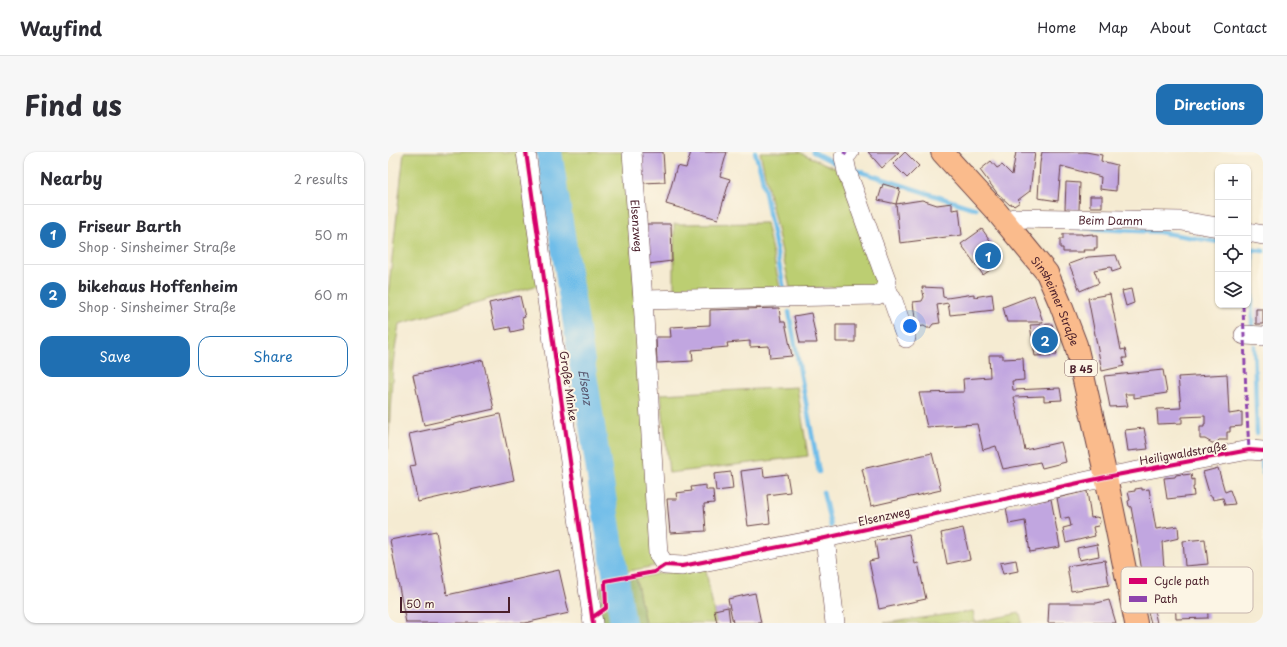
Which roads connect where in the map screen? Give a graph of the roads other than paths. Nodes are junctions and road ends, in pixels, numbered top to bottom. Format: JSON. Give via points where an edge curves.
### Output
{"nodes":[{"id":1,"x":526,"y":152,"type":"edge"},
{"id":2,"x":632,"y":152,"type":"edge"},
{"id":3,"x":942,"y":152,"type":"edge"},
{"id":4,"x":847,"y":160,"type":"edge"},
{"id":5,"x":1004,"y":221,"type":"junction"},
{"id":6,"x":1215,"y":227,"type":"edge"},
{"id":7,"x":1251,"y":233,"type":"edge"},
{"id":8,"x":1263,"y":235,"type":"edge"},
{"id":9,"x":887,"y":290,"type":"junction"},
{"id":10,"x":643,"y":300,"type":"junction"},
{"id":11,"x":1244,"y":335,"type":"dead end"},
{"id":12,"x":1263,"y":336,"type":"edge"},
{"id":13,"x":906,"y":338,"type":"dead end"},
{"id":14,"x":1263,"y":451,"type":"edge"},
{"id":15,"x":1106,"y":477,"type":"junction"},
{"id":16,"x":825,"y":538,"type":"junction"},
{"id":17,"x":1124,"y":567,"type":"edge"},
{"id":18,"x":1134,"y":613,"type":"edge"},
{"id":19,"x":594,"y":623,"type":"edge"},
{"id":20,"x":835,"y":623,"type":"edge"},
{"id":21,"x":1136,"y":623,"type":"edge"}],
"edges":[{"from":1,"to":19,"type":"street","name":"Große Minke"},
{"from":2,"to":10,"type":"street","name":"Elsenzweg"},
{"from":3,"to":5,"type":"main road","name":"Sinsheimer Straße","number":"B 45"},
{"from":4,"to":9,"type":"street","via":[[887,282]]},
{"from":5,"to":6,"type":"street","name":"Beim Damm","via":[[1014,218],[1182,222]]},
{"from":5,"to":15,"type":"main road","name":"Sinsheimer Straße","number":"B 45","via":[[1047,273],[1060,303],[1076,346]]},
{"from":7,"to":8,"type":"street"},
{"from":9,"to":10,"type":"street","via":[[877,295]]},
{"from":9,"to":13,"type":"street","via":[[894,301]]},
{"from":10,"to":16,"type":"street","name":"Elsenzweg","via":[[658,554],[665,565],[682,566]]},
{"from":11,"to":12,"type":"street"},
{"from":14,"to":15,"type":"street","name":"Heiligwaldstraße","via":[[1250,450]]},
{"from":15,"to":16,"type":"street","name":"Elsenzweg"},
{"from":15,"to":17,"type":"main road","name":"Sinsheimer Straße","number":"B 45"},
{"from":16,"to":20,"type":"street"},
{"from":18,"to":21,"type":"main road","name":"Sinsheimer Straße","number":"B 45"}]}
